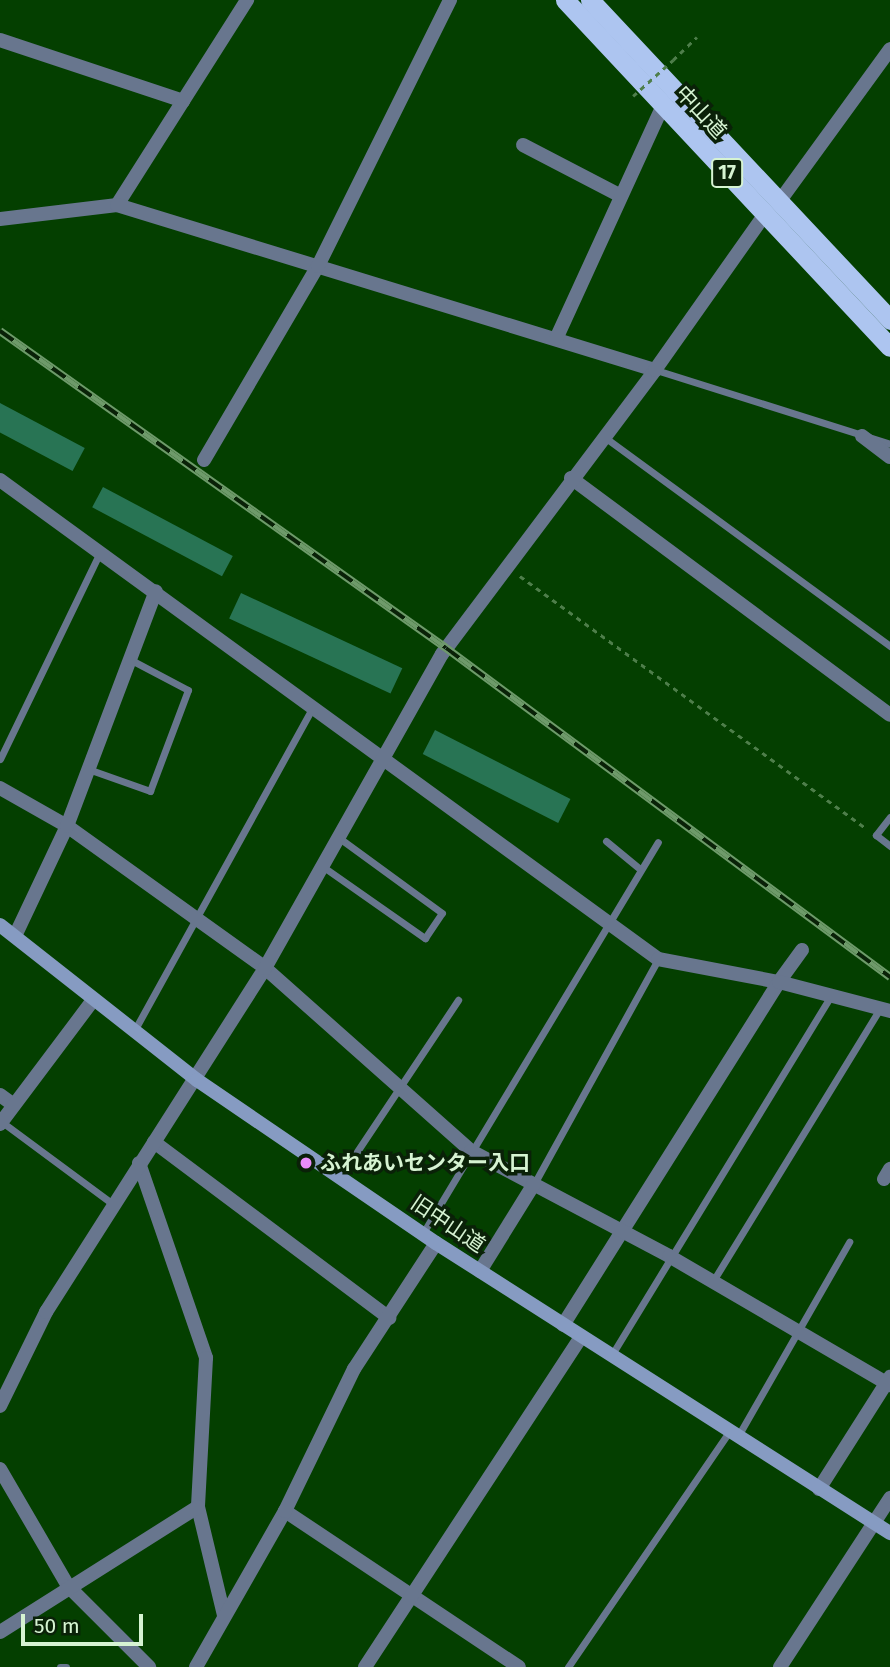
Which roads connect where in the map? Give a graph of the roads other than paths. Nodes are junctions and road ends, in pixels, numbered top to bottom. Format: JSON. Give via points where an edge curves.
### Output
{"nodes":[{"id":1,"x":247,"y":0,"type":"edge"},
{"id":2,"x":450,"y":0,"type":"edge"},
{"id":3,"x":565,"y":0,"type":"edge"},
{"id":4,"x":590,"y":0,"type":"edge"},
{"id":5,"x":0,"y":40,"type":"edge"},
{"id":6,"x":890,"y":49,"type":"edge"},
{"id":7,"x":183,"y":101,"type":"junction"},
{"id":8,"x":663,"y":105,"type":"junction"},
{"id":9,"x":523,"y":145,"type":"dead end"},
{"id":10,"x":621,"y":196,"type":"junction"},
{"id":11,"x":117,"y":205,"type":"junction"},
{"id":12,"x":772,"y":208,"type":"junction"},
{"id":13,"x":0,"y":219,"type":"edge"},
{"id":14,"x":318,"y":266,"type":"junction"},
{"id":15,"x":890,"y":320,"type":"edge"},
{"id":16,"x":556,"y":339,"type":"junction"},
{"id":17,"x":890,"y":347,"type":"edge"},
{"id":18,"x":655,"y":370,"type":"junction"},
{"id":19,"x":602,"y":435,"type":"junction"},
{"id":20,"x":862,"y":436,"type":"junction"},
{"id":21,"x":890,"y":444,"type":"edge"},
{"id":22,"x":890,"y":457,"type":"edge"},
{"id":23,"x":204,"y":460,"type":"dead end"},
{"id":24,"x":571,"y":478,"type":"junction"},
{"id":25,"x":0,"y":480,"type":"edge"},
{"id":26,"x":100,"y":551,"type":"junction"},
{"id":27,"x":156,"y":591,"type":"junction"},
{"id":28,"x":890,"y":646,"type":"edge"},
{"id":29,"x":130,"y":660,"type":"junction"},
{"id":30,"x":312,"y":708,"type":"junction"},
{"id":31,"x":890,"y":715,"type":"edge"},
{"id":32,"x":384,"y":757,"type":"junction"},
{"id":33,"x":0,"y":759,"type":"edge"},
{"id":34,"x":88,"y":769,"type":"junction"},
{"id":35,"x":0,"y":788,"type":"edge"},
{"id":36,"x":890,"y":817,"type":"edge"},
{"id":37,"x":67,"y":827,"type":"junction"},
{"id":38,"x":339,"y":838,"type":"junction"},
{"id":39,"x":606,"y":841,"type":"dead end"},
{"id":40,"x":658,"y":842,"type":"dead end"},
{"id":41,"x":890,"y":846,"type":"edge"},
{"id":42,"x":323,"y":866,"type":"junction"},
{"id":43,"x":640,"y":869,"type":"junction"},
{"id":44,"x":195,"y":920,"type":"junction"},
{"id":45,"x":609,"y":924,"type":"junction"},
{"id":46,"x":0,"y":925,"type":"edge"},
{"id":47,"x":15,"y":936,"type":"junction"},
{"id":48,"x":802,"y":950,"type":"dead end"},
{"id":49,"x":658,"y":959,"type":"junction"},
{"id":50,"x":265,"y":968,"type":"junction"},
{"id":51,"x":779,"y":982,"type":"junction"},
{"id":52,"x":831,"y":995,"type":"junction"},
{"id":53,"x":93,"y":1000,"type":"junction"},
{"id":54,"x":458,"y":1000,"type":"dead end"},
{"id":55,"x":886,"y":1008,"type":"edge"},
{"id":56,"x":134,"y":1031,"type":"junction"},
{"id":57,"x":197,"y":1080,"type":"junction"},
{"id":58,"x":403,"y":1089,"type":"junction"},
{"id":59,"x":0,"y":1095,"type":"edge"},
{"id":60,"x":14,"y":1105,"type":"junction"},
{"id":61,"x":1,"y":1123,"type":"edge"},
{"id":62,"x":153,"y":1142,"type":"junction"},
{"id":63,"x":471,"y":1151,"type":"junction"},
{"id":64,"x":139,"y":1163,"type":"junction"},
{"id":65,"x":340,"y":1177,"type":"junction"},
{"id":66,"x":534,"y":1184,"type":"junction"},
{"id":67,"x":113,"y":1204,"type":"junction"},
{"id":68,"x":622,"y":1231,"type":"junction"},
{"id":69,"x":423,"y":1233,"type":"junction"},
{"id":70,"x":849,"y":1242,"type":"dead end"},
{"id":71,"x":436,"y":1243,"type":"junction"},
{"id":72,"x":669,"y":1255,"type":"junction"},
{"id":73,"x":480,"y":1271,"type":"junction"},
{"id":74,"x":713,"y":1281,"type":"junction"},
{"id":75,"x":389,"y":1318,"type":"junction"},
{"id":76,"x":562,"y":1325,"type":"junction"},
{"id":77,"x":801,"y":1333,"type":"junction"},
{"id":78,"x":581,"y":1337,"type":"junction"},
{"id":79,"x":611,"y":1356,"type":"junction"},
{"id":80,"x":889,"y":1382,"type":"edge"},
{"id":81,"x":0,"y":1406,"type":"edge"},
{"id":82,"x":733,"y":1435,"type":"junction"},
{"id":83,"x":0,"y":1469,"type":"edge"},
{"id":84,"x":819,"y":1489,"type":"junction"},
{"id":85,"x":890,"y":1498,"type":"edge"},
{"id":86,"x":198,"y":1507,"type":"junction"},
{"id":87,"x":285,"y":1511,"type":"junction"},
{"id":88,"x":875,"y":1523,"type":"junction"},
{"id":89,"x":890,"y":1533,"type":"edge"},
{"id":90,"x":68,"y":1586,"type":"junction"},
{"id":91,"x":413,"y":1599,"type":"junction"},
{"id":92,"x":224,"y":1615,"type":"junction"},
{"id":93,"x":0,"y":1632,"type":"edge"},
{"id":94,"x":60,"y":1667,"type":"edge"},
{"id":95,"x":66,"y":1667,"type":"edge"},
{"id":96,"x":149,"y":1667,"type":"edge"},
{"id":97,"x":197,"y":1667,"type":"edge"},
{"id":98,"x":365,"y":1667,"type":"edge"},
{"id":99,"x":519,"y":1667,"type":"edge"},
{"id":100,"x":568,"y":1667,"type":"edge"},
{"id":101,"x":780,"y":1667,"type":"edge"}],
"edges":[{"from":1,"to":7,"type":"street"},
{"from":2,"to":14,"type":"street"},
{"from":3,"to":8,"type":"highway","name":"中山道","number":"17"},
{"from":4,"to":12,"type":"highway","name":"中山道","number":"17"},
{"from":5,"to":7,"type":"street"},
{"from":6,"to":12,"type":"street"},
{"from":7,"to":11,"type":"street"},
{"from":8,"to":10,"type":"street"},
{"from":8,"to":12,"type":"highway","name":"中山道","number":"17"},
{"from":9,"to":10,"type":"street"},
{"from":10,"to":16,"type":"street"},
{"from":11,"to":13,"type":"street"},
{"from":11,"to":14,"type":"street"},
{"from":12,"to":15,"type":"highway","name":"中山道","number":"17"},
{"from":12,"to":17,"type":"highway","name":"中山道","number":"17"},
{"from":12,"to":18,"type":"street"},
{"from":14,"to":16,"type":"street"},
{"from":14,"to":23,"type":"street"},
{"from":16,"to":18,"type":"street"},
{"from":18,"to":19,"type":"street"},
{"from":18,"to":20,"type":"lane"},
{"from":19,"to":24,"type":"street"},
{"from":19,"to":28,"type":"lane"},
{"from":20,"to":21,"type":"lane"},
{"from":20,"to":22,"type":"street"},
{"from":24,"to":31,"type":"street"},
{"from":24,"to":32,"type":"street","via":[[442,654]]},
{"from":25,"to":26,"type":"street"},
{"from":26,"to":27,"type":"street"},
{"from":26,"to":33,"type":"lane"},
{"from":27,"to":29,"type":"street"},
{"from":27,"to":30,"type":"street"},
{"from":29,"to":34,"type":"street"},
{"from":29,"to":34,"type":"lane","via":[[188,690],[150,791]]},
{"from":30,"to":32,"type":"street"},
{"from":30,"to":44,"type":"lane"},
{"from":32,"to":38,"type":"street"},
{"from":32,"to":45,"type":"street"},
{"from":34,"to":37,"type":"street"},
{"from":35,"to":37,"type":"street"},
{"from":36,"to":41,"type":"lane","via":[[876,835]]},
{"from":37,"to":44,"type":"street"},
{"from":37,"to":47,"type":"street"},
{"from":38,"to":42,"type":"street"},
{"from":38,"to":42,"type":"lane","via":[[442,913],[425,938]]},
{"from":39,"to":43,"type":"lane"},
{"from":40,"to":43,"type":"lane"},
{"from":42,"to":50,"type":"street"},
{"from":43,"to":45,"type":"lane"},
{"from":44,"to":50,"type":"street"},
{"from":44,"to":56,"type":"lane"},
{"from":45,"to":49,"type":"street"},
{"from":45,"to":63,"type":"lane"},
{"from":46,"to":47,"type":"main road","name":"旧中山道"},
{"from":47,"to":53,"type":"main road","name":"旧中山道"},
{"from":48,"to":51,"type":"street"},
{"from":49,"to":51,"type":"street"},
{"from":49,"to":66,"type":"lane"},
{"from":50,"to":57,"type":"street"},
{"from":50,"to":58,"type":"street"},
{"from":51,"to":52,"type":"street"},
{"from":51,"to":68,"type":"street"},
{"from":52,"to":55,"type":"street"},
{"from":52,"to":72,"type":"lane"},
{"from":53,"to":56,"type":"main road","name":"旧中山道"},
{"from":53,"to":60,"type":"street"},
{"from":54,"to":58,"type":"lane"},
{"from":55,"to":74,"type":"lane"},
{"from":56,"to":57,"type":"main road","name":"旧中山道"},
{"from":57,"to":62,"type":"street"},
{"from":57,"to":65,"type":"main road","name":"旧中山道"},
{"from":58,"to":63,"type":"street"},
{"from":58,"to":65,"type":"lane"},
{"from":59,"to":60,"type":"street"},
{"from":60,"to":61,"type":"street"},
{"from":61,"to":67,"type":"lane"},
{"from":62,"to":64,"type":"street"},
{"from":62,"to":75,"type":"street"},
{"from":63,"to":66,"type":"street"},
{"from":63,"to":69,"type":"lane"},
{"from":64,"to":67,"type":"street"},
{"from":64,"to":86,"type":"street","via":[[206,1358]]},
{"from":65,"to":69,"type":"main road","name":"旧中山道"},
{"from":66,"to":68,"type":"street"},
{"from":66,"to":73,"type":"street"},
{"from":67,"to":81,"type":"street","via":[[46,1312]]},
{"from":68,"to":72,"type":"street"},
{"from":68,"to":76,"type":"street"},
{"from":69,"to":71,"type":"main road","name":"旧中山道"},
{"from":70,"to":77,"type":"lane"},
{"from":71,"to":73,"type":"main road","name":"旧中山道"},
{"from":71,"to":75,"type":"street"},
{"from":72,"to":74,"type":"street"},
{"from":72,"to":79,"type":"lane"},
{"from":73,"to":76,"type":"main road","name":"旧中山道"},
{"from":74,"to":77,"type":"street"},
{"from":75,"to":87,"type":"street","via":[[354,1369]]},
{"from":76,"to":78,"type":"main road","name":"旧中山道"},
{"from":77,"to":80,"type":"street"},
{"from":77,"to":82,"type":"lane"},
{"from":78,"to":79,"type":"main road","name":"旧中山道"},
{"from":78,"to":91,"type":"street"},
{"from":79,"to":82,"type":"main road","name":"旧中山道"},
{"from":80,"to":84,"type":"street"},
{"from":82,"to":84,"type":"main road","name":"旧中山道"},
{"from":82,"to":100,"type":"lane"},
{"from":83,"to":90,"type":"street"},
{"from":84,"to":88,"type":"main road","name":"旧中山道"},
{"from":85,"to":88,"type":"street"},
{"from":86,"to":90,"type":"street"},
{"from":86,"to":92,"type":"street"},
{"from":87,"to":91,"type":"street"},
{"from":87,"to":92,"type":"street"},
{"from":88,"to":89,"type":"main road","name":"旧中山道"},
{"from":88,"to":101,"type":"street"},
{"from":90,"to":93,"type":"street"},
{"from":90,"to":96,"type":"street"},
{"from":91,"to":98,"type":"street"},
{"from":91,"to":99,"type":"street"},
{"from":92,"to":97,"type":"street"},
{"from":94,"to":95,"type":"lane"}]}
